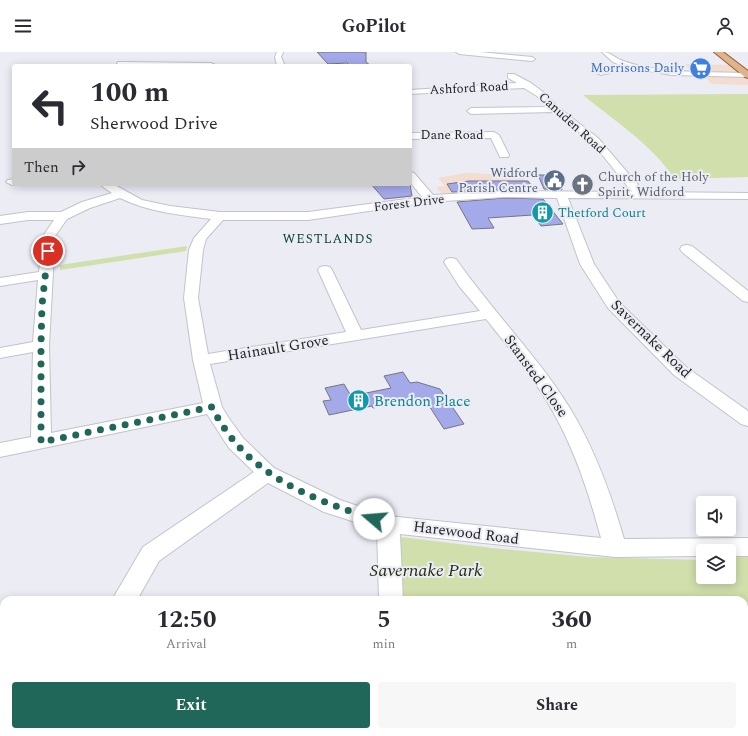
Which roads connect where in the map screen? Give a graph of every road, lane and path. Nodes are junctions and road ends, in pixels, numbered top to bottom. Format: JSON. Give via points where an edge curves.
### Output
{"nodes":[{"id":1,"x":280,"y":52,"type":"edge"},
{"id":2,"x":460,"y":52,"type":"edge"},
{"id":3,"x":483,"y":52,"type":"edge"},
{"id":4,"x":604,"y":52,"type":"edge"},
{"id":5,"x":718,"y":52,"type":"edge"},
{"id":6,"x":522,"y":58,"type":"junction"},
{"id":7,"x":532,"y":59,"type":"dead end"},
{"id":8,"x":122,"y":63,"type":"edge"},
{"id":9,"x":166,"y":64,"type":"edge"},
{"id":10,"x":280,"y":64,"type":"edge"},
{"id":11,"x":630,"y":66,"type":"junction"},
{"id":12,"x":600,"y":72,"type":"dead end"},
{"id":13,"x":748,"y":75,"type":"edge"},
{"id":14,"x":511,"y":76,"type":"dead end"},
{"id":15,"x":529,"y":85,"type":"junction"},
{"id":16,"x":412,"y":92,"type":"edge"},
{"id":17,"x":555,"y":109,"type":"junction"},
{"id":18,"x":471,"y":112,"type":"dead end"},
{"id":19,"x":494,"y":135,"type":"junction"},
{"id":20,"x":505,"y":135,"type":"dead end"},
{"id":21,"x":412,"y":136,"type":"edge"},
{"id":22,"x":504,"y":156,"type":"dead end"},
{"id":23,"x":412,"y":178,"type":"edge"},
{"id":24,"x":108,"y":186,"type":"edge"},
{"id":25,"x":121,"y":194,"type":"junction"},
{"id":26,"x":561,"y":194,"type":"junction"},
{"id":27,"x":640,"y":196,"type":"junction"},
{"id":28,"x":748,"y":196,"type":"edge"},
{"id":29,"x":430,"y":199,"type":"junction"},
{"id":30,"x":63,"y":216,"type":"junction"},
{"id":31,"x":220,"y":216,"type":"junction"},
{"id":32,"x":0,"y":220,"type":"edge"},
{"id":33,"x":687,"y":249,"type":"dead end"},
{"id":34,"x":451,"y":262,"type":"dead end"},
{"id":35,"x":325,"y":270,"type":"dead end"},
{"id":36,"x":46,"y":275,"type":"junction"},
{"id":37,"x":0,"y":282,"type":"edge"},
{"id":38,"x":748,"y":298,"type":"edge"},
{"id":39,"x":491,"y":314,"type":"junction"},
{"id":40,"x":356,"y":336,"type":"junction"},
{"id":41,"x":41,"y":345,"type":"junction"},
{"id":42,"x":0,"y":352,"type":"edge"},
{"id":43,"x":201,"y":360,"type":"junction"},
{"id":44,"x":212,"y":407,"type":"junction"},
{"id":45,"x":745,"y":415,"type":"edge"},
{"id":46,"x":41,"y":442,"type":"junction"},
{"id":47,"x":0,"y":450,"type":"edge"},
{"id":48,"x":267,"y":473,"type":"junction"},
{"id":49,"x":388,"y":524,"type":"junction"},
{"id":50,"x":748,"y":547,"type":"edge"},
{"id":51,"x":615,"y":548,"type":"junction"},
{"id":52,"x":126,"y":596,"type":"edge"},
{"id":53,"x":391,"y":596,"type":"edge"}],
"edges":[{"from":1,"to":10,"type":"street","via":[[278,57]]},
{"from":2,"to":3,"type":"street"},
{"from":2,"to":6,"type":"street","via":[[478,58]]},
{"from":3,"to":6,"type":"street"},
{"from":4,"to":11,"type":"street","via":[[613,60]]},
{"from":5,"to":13,"type":"main road"},
{"from":6,"to":7,"type":"street"},
{"from":8,"to":9,"type":"street"},
{"from":11,"to":12,"type":"street"},
{"from":11,"to":13,"type":"street","via":[[670,73]]},
{"from":14,"to":15,"type":"street","name":"Canuden Road"},
{"from":15,"to":16,"type":"street","name":"Ashford Road"},
{"from":15,"to":17,"type":"street","name":"Canuden Road"},
{"from":17,"to":18,"type":"street"},
{"from":17,"to":27,"type":"street","name":"Canuden Road","via":[[595,140]]},
{"from":19,"to":20,"type":"street","name":"Dane Road"},
{"from":19,"to":21,"type":"street","name":"Dane Road"},
{"from":19,"to":22,"type":"street","name":"Dane Road"},
{"from":23,"to":29,"type":"street"},
{"from":24,"to":25,"type":"street","name":"Forest Drive"},
{"from":25,"to":30,"type":"street","via":[[86,205]]},
{"from":25,"to":31,"type":"street","name":"Forest Drive","via":[[139,202],[170,210]]},
{"from":26,"to":27,"type":"street","name":"Forest Drive"},
{"from":26,"to":29,"type":"street","name":"Forest Drive","via":[[504,194]]},
{"from":26,"to":45,"type":"street","name":"Savernake Road","via":[[587,264],[613,305],[680,371]]},
{"from":27,"to":28,"type":"street","name":"Forest Drive"},
{"from":29,"to":31,"type":"street","name":"Forest Drive","via":[[308,216]]},
{"from":30,"to":32,"type":"street","via":[[28,216]]},
{"from":30,"to":36,"type":"street","via":[[49,236]]},
{"from":31,"to":43,"type":"street","name":"Harewood Road","via":[[200,238],[196,250],[191,298]]},
{"from":33,"to":38,"type":"street"},
{"from":34,"to":39,"type":"street","name":"Stansted Close","via":[[458,276]]},
{"from":35,"to":40,"type":"street"},
{"from":36,"to":37,"type":"street"},
{"from":36,"to":41,"type":"street"},
{"from":39,"to":40,"type":"street","name":"Hainault Grove"},
{"from":39,"to":51,"type":"street","name":"Stansted Close","via":[[568,420],[584,451],[601,497]]},
{"from":40,"to":43,"type":"street","name":"Hainault Grove"},
{"from":41,"to":42,"type":"street"},
{"from":41,"to":46,"type":"street"},
{"from":43,"to":44,"type":"street","name":"Harewood Road"},
{"from":44,"to":46,"type":"street"},
{"from":44,"to":48,"type":"street","name":"Harewood Road","via":[[236,443]]},
{"from":46,"to":47,"type":"street"},
{"from":48,"to":49,"type":"street","name":"Harewood Road","via":[[332,506]]},
{"from":48,"to":52,"type":"street","via":[[151,554]]},
{"from":49,"to":51,"type":"street","name":"Harewood Road"},
{"from":49,"to":53,"type":"street"},
{"from":50,"to":51,"type":"street","name":"Harewood Road"}]}
